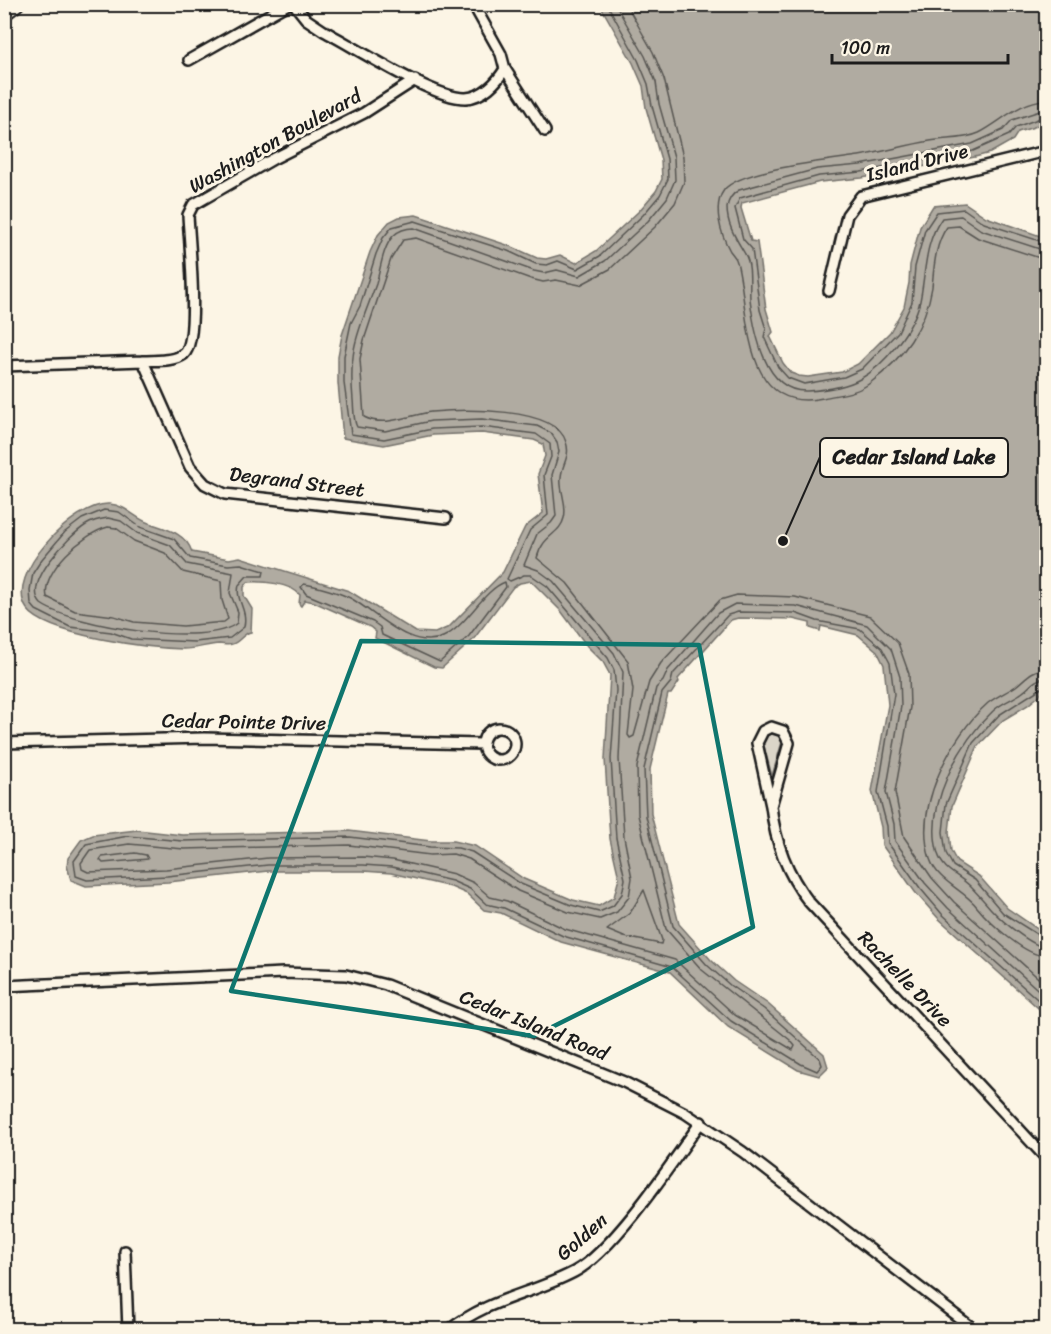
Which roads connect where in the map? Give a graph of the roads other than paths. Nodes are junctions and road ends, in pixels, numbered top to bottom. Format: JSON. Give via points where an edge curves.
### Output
{"nodes":[{"id":1,"x":16,"y":4,"type":"edge"},
{"id":2,"x":288,"y":4,"type":"edge"},
{"id":3,"x":294,"y":4,"type":"edge"},
{"id":4,"x":473,"y":4,"type":"edge"},
{"id":5,"x":4,"y":13,"type":"edge"},
{"id":6,"x":189,"y":60,"type":"dead end"},
{"id":7,"x":504,"y":65,"type":"junction"},
{"id":8,"x":415,"y":80,"type":"junction"},
{"id":9,"x":545,"y":131,"type":"dead end"},
{"id":10,"x":1047,"y":151,"type":"edge"},
{"id":11,"x":829,"y":291,"type":"dead end"},
{"id":12,"x":143,"y":361,"type":"junction"},
{"id":13,"x":4,"y":366,"type":"edge"},
{"id":14,"x":446,"y":518,"type":"dead end"},
{"id":15,"x":4,"y":742,"type":"edge"},
{"id":16,"x":482,"y":744,"type":"dead end"},
{"id":17,"x":771,"y":806,"type":"junction"},
{"id":18,"x":4,"y":986,"type":"edge"},
{"id":19,"x":700,"y":1122,"type":"junction"},
{"id":20,"x":1047,"y":1158,"type":"edge"},
{"id":21,"x":125,"y":1251,"type":"dead end"},
{"id":22,"x":128,"y":1329,"type":"edge"},
{"id":23,"x":449,"y":1329,"type":"edge"},
{"id":24,"x":975,"y":1329,"type":"edge"}],
"edges":[{"from":1,"to":5,"type":"street"},
{"from":2,"to":6,"type":"street"},
{"from":3,"to":8,"type":"street","via":[[306,19],[324,31]]},
{"from":4,"to":7,"type":"street"},
{"from":7,"to":8,"type":"street","via":[[498,81],[467,98],[444,94]]},
{"from":7,"to":9,"type":"street"},
{"from":8,"to":12,"type":"street","name":"Washington Boulevard","via":[[364,113],[193,205],[188,215],[191,341],[186,352],[175,359]]},
{"from":10,"to":11,"type":"street","name":"Island Drive","via":[[861,196],[847,215]]},
{"from":12,"to":13,"type":"street"},
{"from":12,"to":14,"type":"street","name":"Degrand Street","via":[[190,466],[205,484],[225,494]]},
{"from":15,"to":16,"type":"street","name":"Cedar Pointe Drive","via":[[204,738]]},
{"from":17,"to":17,"type":"street","name":"Rachelle Drive","via":[[789,742],[783,731],[775,727],[763,731],[757,742]]},
{"from":17,"to":20,"type":"street","name":"Rachelle Drive","via":[[786,865],[809,902]]},
{"from":18,"to":19,"type":"street","name":"Cedar Island Road","via":[[260,973],[363,978],[601,1072]]},
{"from":19,"to":23,"type":"street","name":"Golden","via":[[614,1237],[577,1271],[473,1311]]},
{"from":19,"to":24,"type":"street","name":"Cedar Island Road"},
{"from":21,"to":22,"type":"street"}]}
